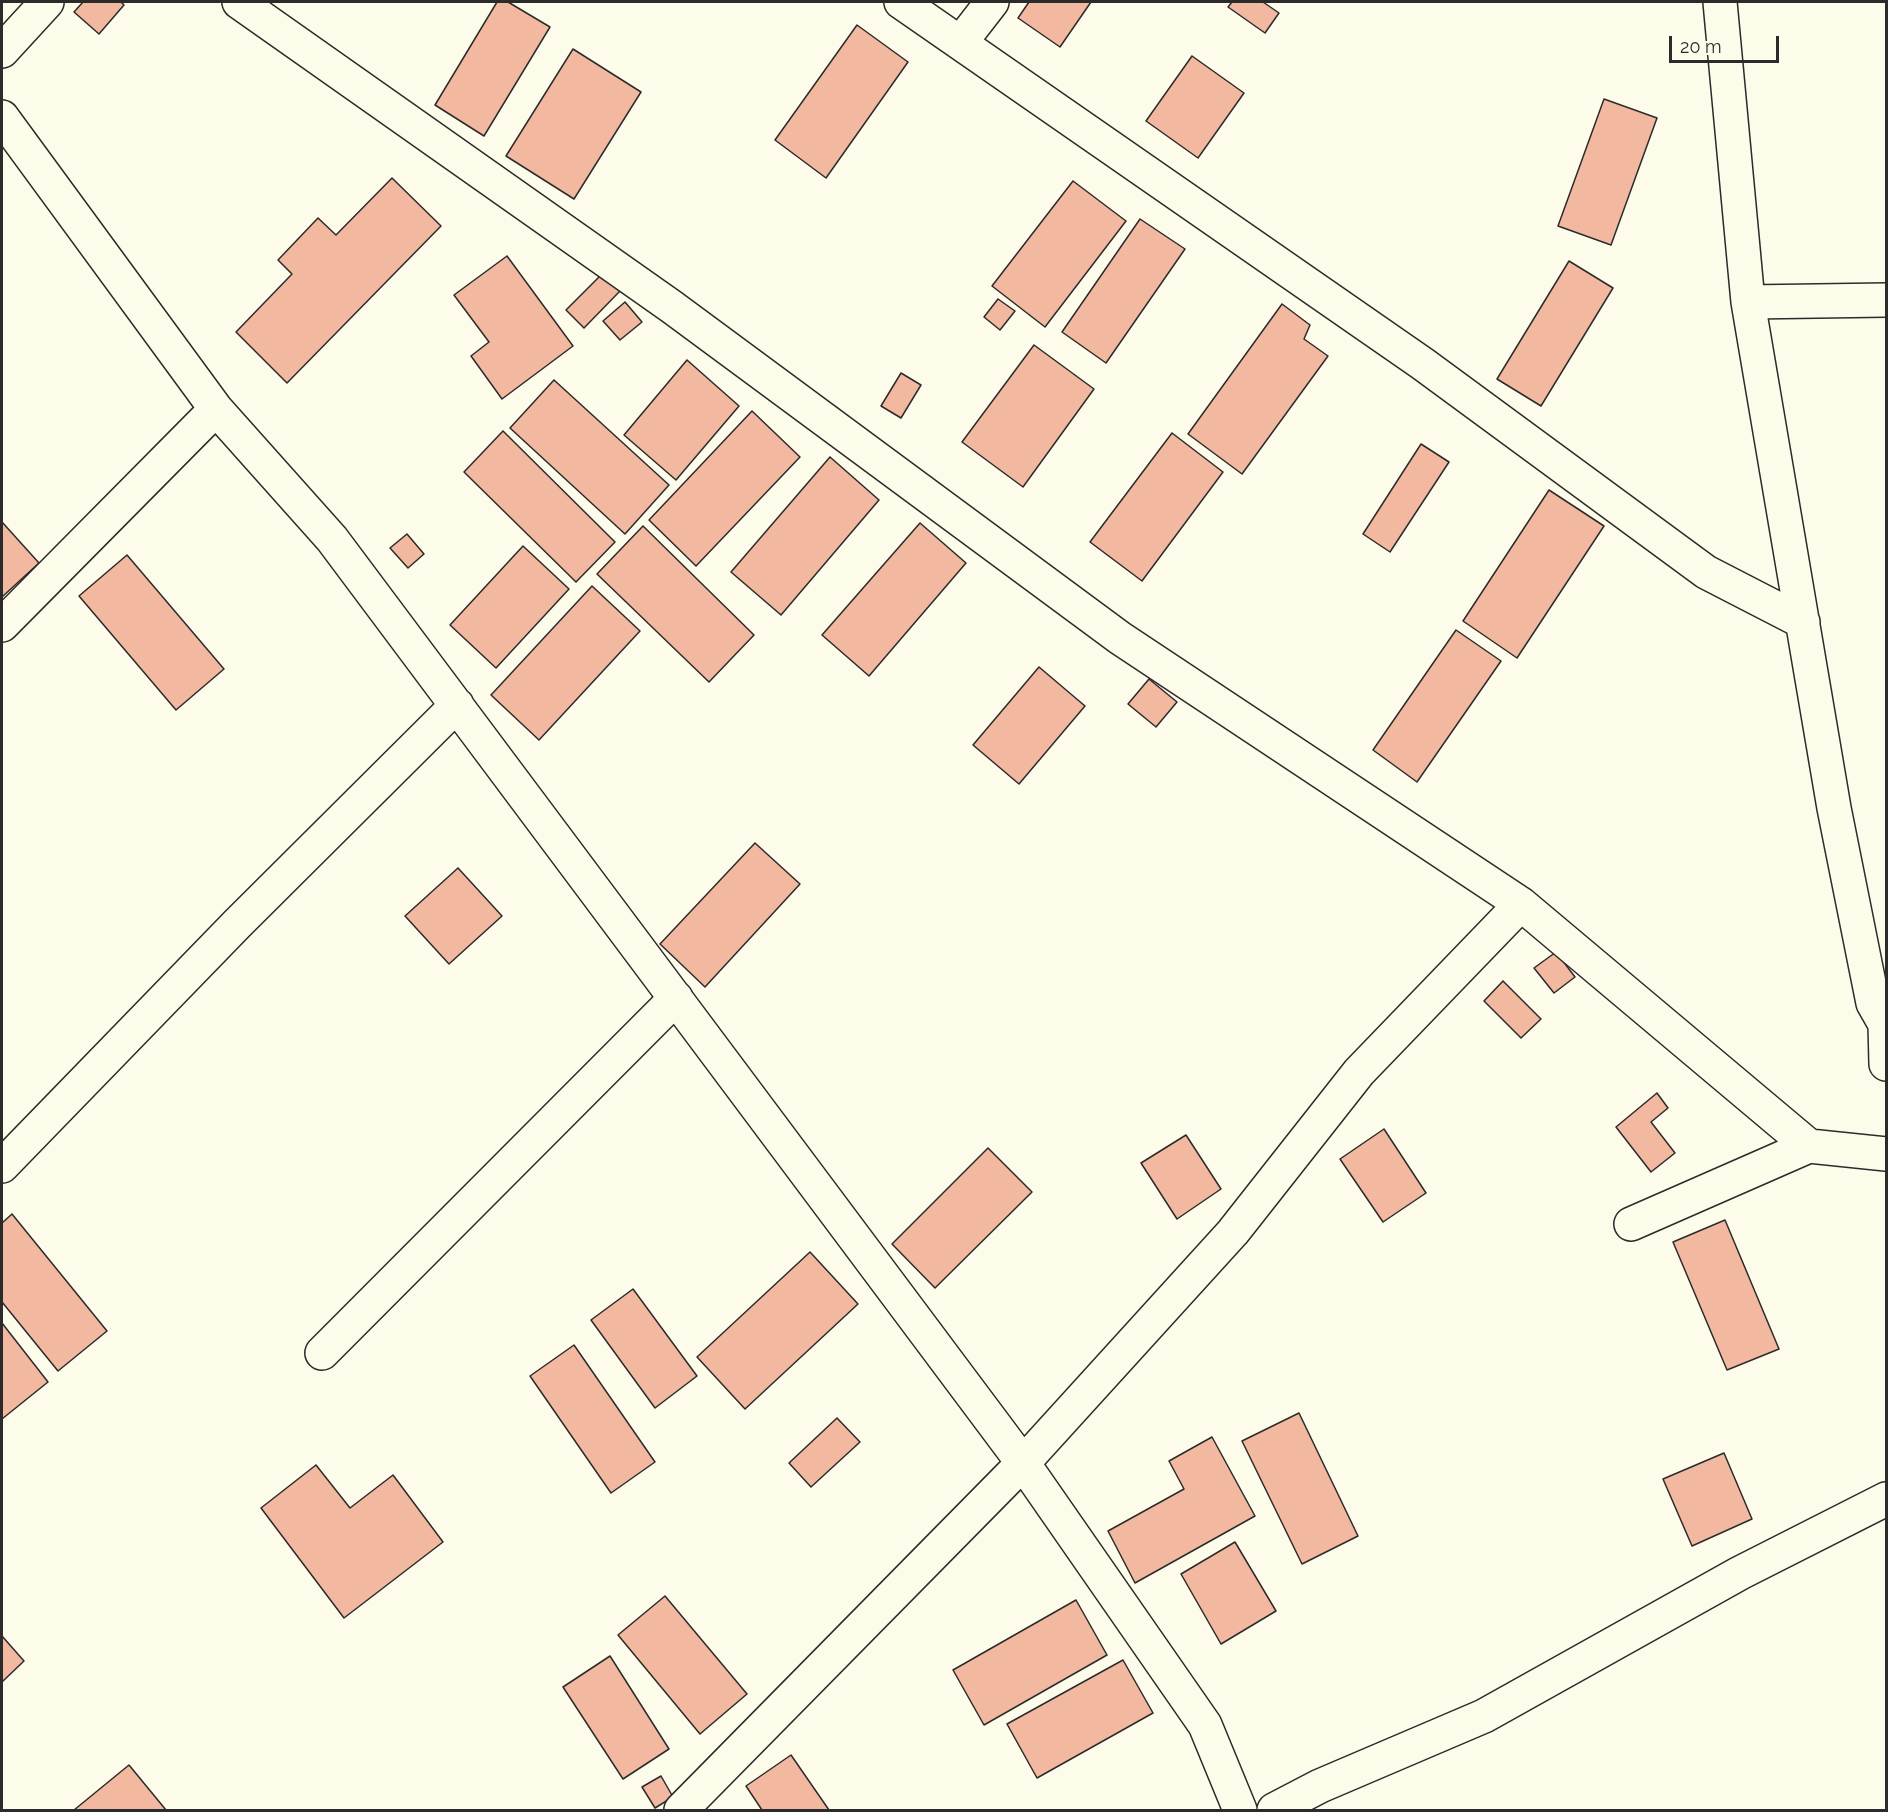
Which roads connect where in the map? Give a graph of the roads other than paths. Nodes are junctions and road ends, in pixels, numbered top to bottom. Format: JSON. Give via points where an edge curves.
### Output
{"nodes":[{"id":1,"x":47,"y":2,"type":"edge"},
{"id":2,"x":239,"y":2,"type":"edge"},
{"id":3,"x":901,"y":2,"type":"edge"},
{"id":4,"x":992,"y":2,"type":"edge"},
{"id":5,"x":1720,"y":2,"type":"edge"},
{"id":6,"x":961,"y":42,"type":"junction"},
{"id":7,"x":2,"y":51,"type":"edge"},
{"id":8,"x":2,"y":117,"type":"edge"},
{"id":9,"x":1887,"y":300,"type":"edge"},
{"id":10,"x":1748,"y":302,"type":"junction"},
{"id":11,"x":216,"y":409,"type":"junction"},
{"id":12,"x":1803,"y":622,"type":"junction"},
{"id":13,"x":2,"y":625,"type":"edge"},
{"id":14,"x":457,"y":705,"type":"junction"},
{"id":15,"x":1521,"y":904,"type":"junction"},
{"id":16,"x":676,"y":998,"type":"junction"},
{"id":17,"x":1886,"y":1024,"type":"edge"},
{"id":18,"x":1887,"y":1064,"type":"edge"},
{"id":19,"x":1809,"y":1146,"type":"junction"},
{"id":20,"x":1887,"y":1154,"type":"edge"},
{"id":21,"x":2,"y":1166,"type":"edge"},
{"id":22,"x":1631,"y":1224,"type":"dead end"},
{"id":23,"x":322,"y":1353,"type":"dead end"},
{"id":24,"x":1023,"y":1463,"type":"junction"},
{"id":25,"x":1887,"y":1499,"type":"edge"},
{"id":26,"x":681,"y":1810,"type":"edge"},
{"id":27,"x":1240,"y":1810,"type":"edge"},
{"id":28,"x":1274,"y":1810,"type":"edge"}],
"edges":[{"from":1,"to":7,"type":"street"},
{"from":2,"to":15,"type":"street","via":[[672,307],[1120,638]]},
{"from":3,"to":6,"type":"street"},
{"from":4,"to":6,"type":"street"},
{"from":5,"to":10,"type":"street"},
{"from":6,"to":12,"type":"street","via":[[1424,364],[1706,572]]},
{"from":8,"to":11,"type":"street"},
{"from":9,"to":10,"type":"street"},
{"from":10,"to":12,"type":"street"},
{"from":11,"to":13,"type":"street"},
{"from":11,"to":14,"type":"street","via":[[332,539]]},
{"from":12,"to":17,"type":"street","via":[[1834,808],[1873,1004]]},
{"from":14,"to":16,"type":"street"},
{"from":14,"to":21,"type":"street"},
{"from":15,"to":19,"type":"street"},
{"from":15,"to":24,"type":"street","via":[[1359,1072],[1233,1232]]},
{"from":16,"to":23,"type":"street"},
{"from":16,"to":24,"type":"street"},
{"from":17,"to":18,"type":"street"},
{"from":19,"to":20,"type":"street"},
{"from":19,"to":22,"type":"street"},
{"from":24,"to":26,"type":"street"},
{"from":24,"to":27,"type":"street","via":[[1205,1725]]},
{"from":25,"to":28,"type":"street","via":[[1740,1573],[1484,1716],[1320,1786]]}]}
